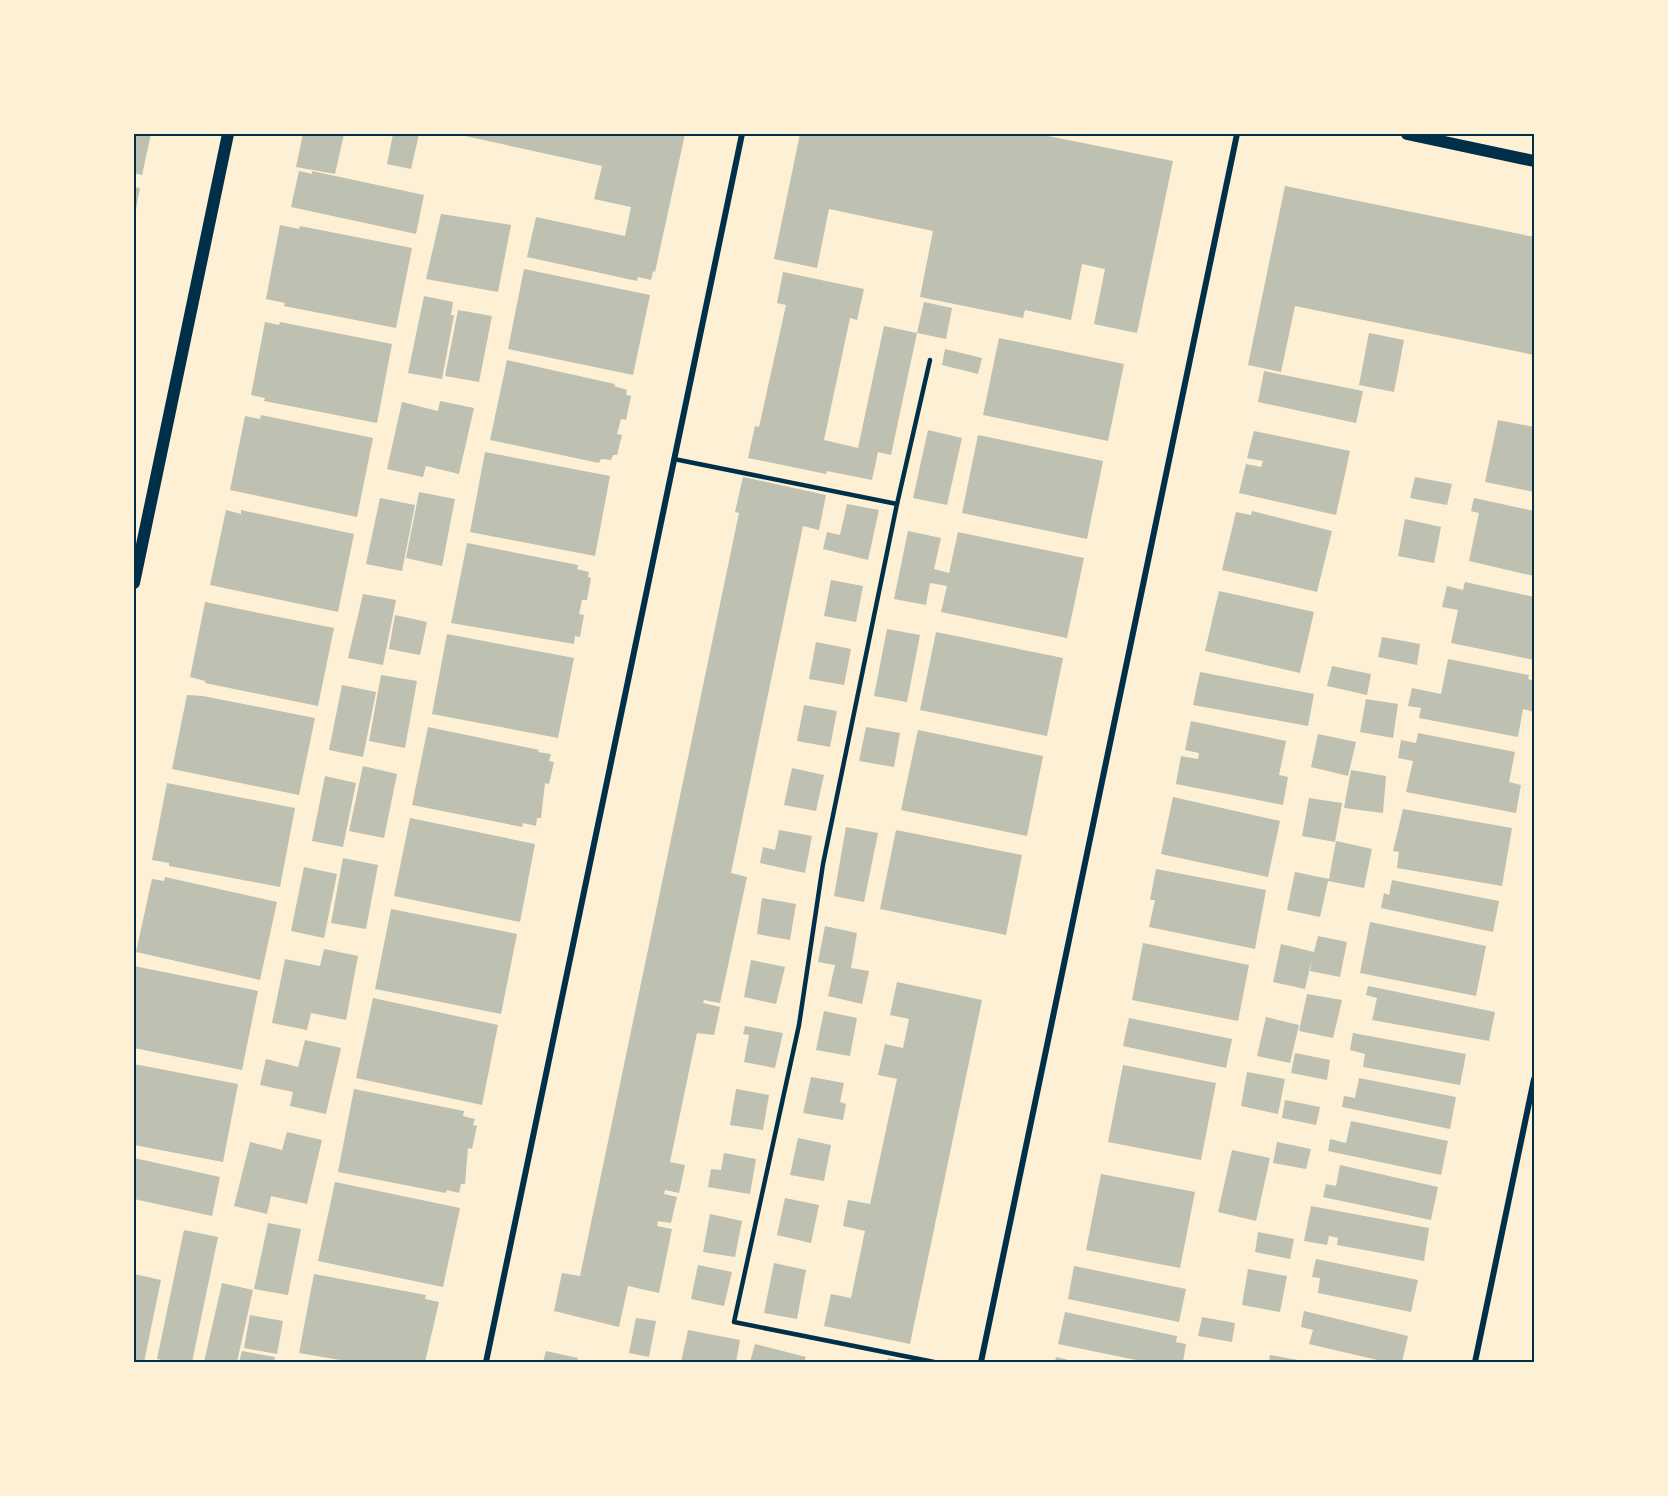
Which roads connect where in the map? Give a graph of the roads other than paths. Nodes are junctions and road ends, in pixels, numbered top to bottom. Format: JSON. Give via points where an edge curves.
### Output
{"nodes":[{"id":1,"x":228,"y":134,"type":"edge"},
{"id":2,"x":742,"y":134,"type":"edge"},
{"id":3,"x":1237,"y":134,"type":"edge"},
{"id":4,"x":1407,"y":134,"type":"edge"},
{"id":5,"x":1534,"y":161,"type":"edge"},
{"id":6,"x":930,"y":360,"type":"dead end"},
{"id":7,"x":674,"y":459,"type":"junction"},
{"id":8,"x":897,"y":504,"type":"junction"},
{"id":9,"x":134,"y":584,"type":"edge"},
{"id":10,"x":1534,"y":1079,"type":"edge"},
{"id":11,"x":486,"y":1362,"type":"edge"},
{"id":12,"x":934,"y":1362,"type":"edge"},
{"id":13,"x":981,"y":1362,"type":"edge"},
{"id":14,"x":1475,"y":1362,"type":"edge"}],
"edges":[{"from":1,"to":9,"type":"main road"},
{"from":2,"to":7,"type":"street"},
{"from":3,"to":13,"type":"street"},
{"from":4,"to":5,"type":"main road"},
{"from":6,"to":8,"type":"lane"},
{"from":7,"to":8,"type":"lane"},
{"from":7,"to":11,"type":"street"},
{"from":8,"to":12,"type":"lane","via":[[823,864],[799,1025],[734,1322]]},
{"from":10,"to":14,"type":"street"}]}
